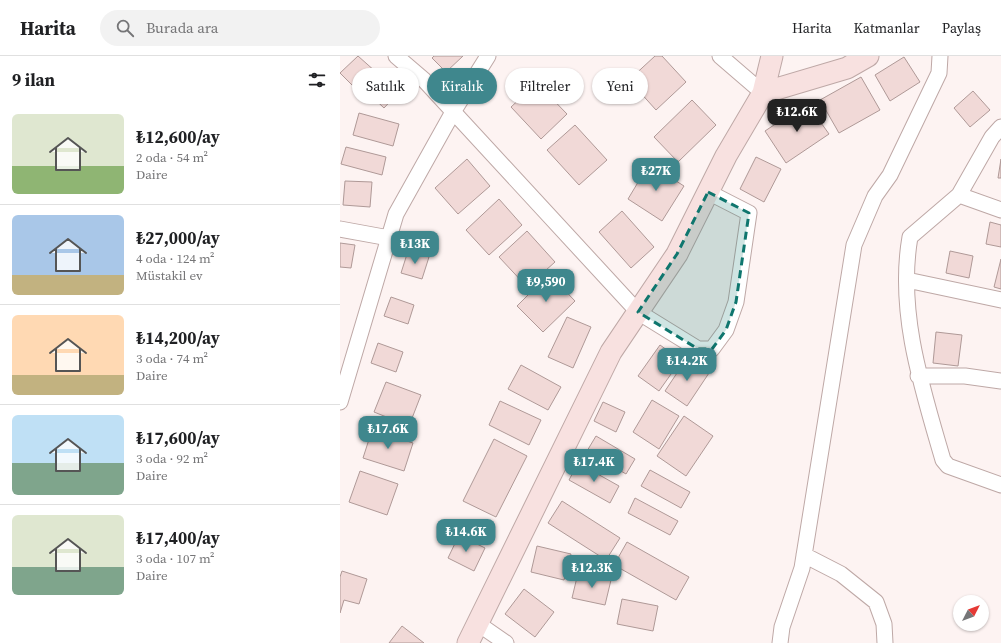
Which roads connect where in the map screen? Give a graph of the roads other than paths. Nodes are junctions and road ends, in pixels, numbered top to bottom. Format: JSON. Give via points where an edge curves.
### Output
{"nodes":[{"id":1,"x":396,"y":56,"type":"edge"},
{"id":2,"x":488,"y":56,"type":"edge"},
{"id":3,"x":720,"y":56,"type":"edge"},
{"id":4,"x":772,"y":56,"type":"edge"},
{"id":5,"x":868,"y":56,"type":"edge"},
{"id":6,"x":940,"y":56,"type":"edge"},
{"id":7,"x":763,"y":94,"type":"junction"},
{"id":8,"x":453,"y":112,"type":"junction"},
{"id":9,"x":1001,"y":127,"type":"edge"},
{"id":10,"x":708,"y":192,"type":"junction"},
{"id":11,"x":959,"y":195,"type":"junction"},
{"id":12,"x":1001,"y":210,"type":"edge"},
{"id":13,"x":340,"y":229,"type":"edge"},
{"id":14,"x":389,"y":238,"type":"junction"},
{"id":15,"x":907,"y":280,"type":"junction"},
{"id":16,"x":1001,"y":300,"type":"edge"},
{"id":17,"x":638,"y":312,"type":"junction"},
{"id":18,"x":918,"y":376,"type":"junction"},
{"id":19,"x":1001,"y":381,"type":"edge"},
{"id":20,"x":340,"y":402,"type":"edge"},
{"id":21,"x":1001,"y":485,"type":"edge"},
{"id":22,"x":804,"y":555,"type":"junction"},
{"id":23,"x":477,"y":623,"type":"junction"},
{"id":24,"x":468,"y":643,"type":"edge"},
{"id":25,"x":506,"y":643,"type":"edge"},
{"id":26,"x":780,"y":643,"type":"edge"},
{"id":27,"x":885,"y":643,"type":"edge"}],
"edges":[{"from":1,"to":8,"type":"street","via":[[424,80]]},
{"from":2,"to":8,"type":"street"},
{"from":3,"to":7,"type":"street"},
{"from":4,"to":7,"type":"street"},
{"from":5,"to":7,"type":"street","via":[[847,68]]},
{"from":6,"to":22,"type":"street","via":[[939,73],[890,175],[875,196],[854,245]]},
{"from":7,"to":10,"type":"street"},
{"from":8,"to":14,"type":"street","via":[[396,214]]},
{"from":8,"to":17,"type":"street"},
{"from":9,"to":11,"type":"street","via":[[992,137]]},
{"from":10,"to":17,"type":"street","via":[[677,254]]},
{"from":10,"to":17,"type":"street","via":[[749,213],[736,302],[726,330],[712,349],[698,349]]},
{"from":11,"to":12,"type":"street"},
{"from":11,"to":15,"type":"street","via":[[910,236],[906,258]]},
{"from":13,"to":14,"type":"street"},
{"from":14,"to":20,"type":"street"},
{"from":15,"to":16,"type":"street"},
{"from":15,"to":18,"type":"street"},
{"from":17,"to":23,"type":"street","via":[[611,352]]},
{"from":18,"to":19,"type":"street","via":[[965,376]]},
{"from":18,"to":21,"type":"street","via":[[942,460],[948,466]]},
{"from":22,"to":26,"type":"street","via":[[782,626]]},
{"from":22,"to":27,"type":"street","via":[[842,574],[876,602],[884,624]]},
{"from":23,"to":24,"type":"street"},
{"from":23,"to":25,"type":"street"}]}
